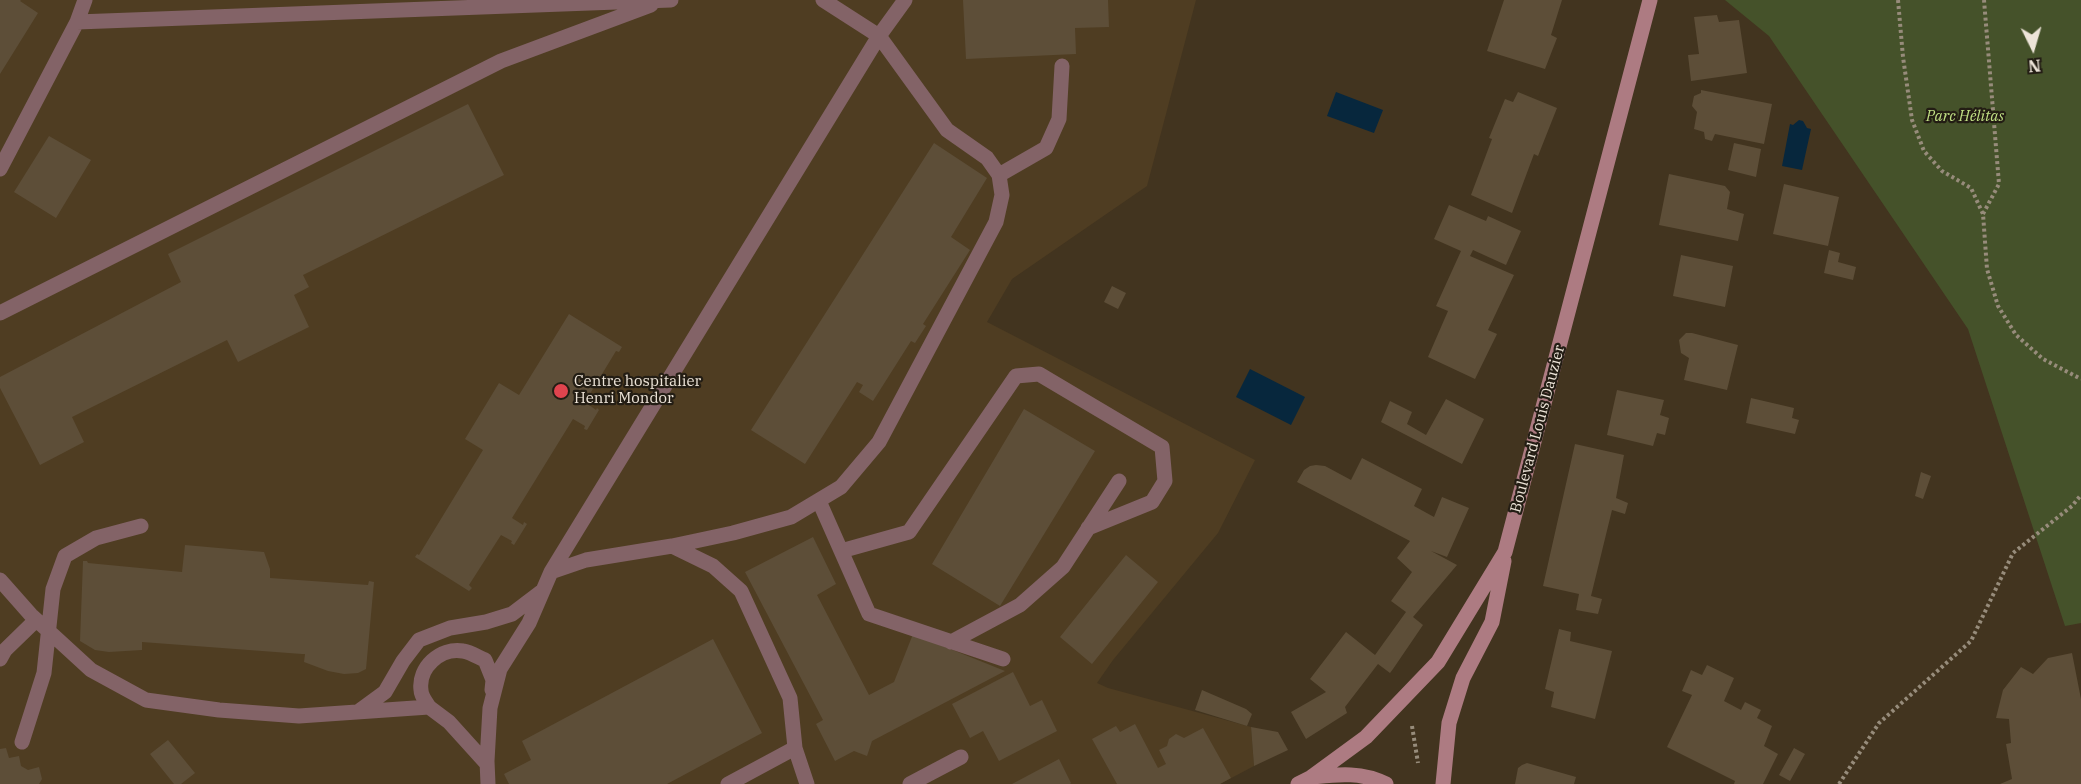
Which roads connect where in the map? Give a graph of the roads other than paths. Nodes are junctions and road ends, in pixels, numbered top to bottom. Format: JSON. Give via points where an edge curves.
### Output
{"nodes":[{"id":1,"x":85,"y":0,"type":"edge"},
{"id":2,"x":665,"y":0,"type":"edge"},
{"id":3,"x":671,"y":0,"type":"edge"},
{"id":4,"x":823,"y":0,"type":"edge"},
{"id":5,"x":905,"y":0,"type":"edge"},
{"id":6,"x":1650,"y":0,"type":"edge"},
{"id":7,"x":78,"y":22,"type":"junction"},
{"id":8,"x":879,"y":36,"type":"junction"},
{"id":9,"x":1062,"y":66,"type":"dead end"},
{"id":10,"x":0,"y":169,"type":"edge"},
{"id":11,"x":999,"y":175,"type":"junction"},
{"id":12,"x":0,"y":314,"type":"edge"},
{"id":13,"x":1119,"y":481,"type":"dead end"},
{"id":14,"x":819,"y":501,"type":"junction"},
{"id":15,"x":141,"y":526,"type":"dead end"},
{"id":16,"x":1088,"y":528,"type":"junction"},
{"id":17,"x":672,"y":546,"type":"junction"},
{"id":18,"x":841,"y":551,"type":"junction"},
{"id":19,"x":1505,"y":552,"type":"junction"},
{"id":20,"x":551,"y":572,"type":"junction"},
{"id":21,"x":0,"y":580,"type":"edge"},
{"id":22,"x":543,"y":591,"type":"junction"},
{"id":23,"x":36,"y":620,"type":"junction"},
{"id":24,"x":49,"y":632,"type":"junction"},
{"id":25,"x":951,"y":642,"type":"junction"},
{"id":26,"x":0,"y":659,"type":"edge"},
{"id":27,"x":1003,"y":659,"type":"dead end"},
{"id":28,"x":429,"y":707,"type":"junction"},
{"id":29,"x":490,"y":708,"type":"junction"},
{"id":30,"x":359,"y":711,"type":"junction"},
{"id":31,"x":22,"y":742,"type":"dead end"},
{"id":32,"x":795,"y":748,"type":"junction"},
{"id":33,"x":961,"y":757,"type":"dead end"},
{"id":34,"x":487,"y":764,"type":"junction"},
{"id":35,"x":1304,"y":781,"type":"edge"},
{"id":36,"x":488,"y":784,"type":"edge"},
{"id":37,"x":728,"y":784,"type":"edge"},
{"id":38,"x":807,"y":784,"type":"edge"},
{"id":39,"x":910,"y":784,"type":"edge"},
{"id":40,"x":1386,"y":784,"type":"edge"},
{"id":41,"x":1443,"y":784,"type":"edge"}],
"edges":[{"from":1,"to":7,"type":"lane"},
{"from":2,"to":3,"type":"lane"},
{"from":2,"to":7,"type":"lane"},
{"from":2,"to":12,"type":"lane","via":[[501,60]]},
{"from":4,"to":8,"type":"lane"},
{"from":5,"to":8,"type":"lane"},
{"from":6,"to":19,"type":"main road","name":"Boulevard Louis Dauzier"},
{"from":7,"to":10,"type":"lane"},
{"from":8,"to":11,"type":"lane","via":[[947,130],[987,158]]},
{"from":8,"to":20,"type":"lane"},
{"from":9,"to":11,"type":"lane","via":[[1059,119],[1046,148]]},
{"from":11,"to":14,"type":"lane","via":[[1002,195],[996,222],[879,442],[841,487]]},
{"from":13,"to":16,"type":"lane"},
{"from":14,"to":17,"type":"lane","via":[[791,517]]},
{"from":14,"to":18,"type":"lane"},
{"from":15,"to":24,"type":"lane","via":[[96,538],[65,556],[53,589]]},
{"from":16,"to":18,"type":"lane","via":[[1152,502],[1165,481],[1162,447],[1040,374],[1016,376],[909,532]]},
{"from":16,"to":25,"type":"lane","via":[[1063,567],[1020,605]]},
{"from":17,"to":20,"type":"lane","via":[[586,560]]},
{"from":17,"to":32,"type":"lane","via":[[714,566],[741,591],[790,698]]},
{"from":18,"to":25,"type":"lane","via":[[869,614]]},
{"from":19,"to":35,"type":"main road","name":"Boulevard Louis Dauzier","via":[[1438,662],[1366,737]]},
{"from":19,"to":41,"type":"main road","via":[[1492,622],[1463,678],[1449,723]]},
{"from":20,"to":22,"type":"lane"},
{"from":21,"to":23,"type":"lane"},
{"from":22,"to":29,"type":"lane","via":[[529,623],[500,669]]},
{"from":22,"to":30,"type":"lane","via":[[512,614],[450,628],[419,640],[385,692]]},
{"from":23,"to":24,"type":"lane"},
{"from":23,"to":26,"type":"lane"},
{"from":24,"to":30,"type":"lane","via":[[91,670],[146,700],[299,716]]},
{"from":24,"to":31,"type":"lane","via":[[44,673]]},
{"from":25,"to":27,"type":"lane"},
{"from":28,"to":29,"type":"lane","via":[[421,693],[428,663],[444,653],[463,651],[485,660],[493,680]]},
{"from":28,"to":30,"type":"lane"},
{"from":28,"to":34,"type":"lane","via":[[449,722]]},
{"from":29,"to":34,"type":"lane"},
{"from":32,"to":37,"type":"lane"},
{"from":32,"to":38,"type":"lane"},
{"from":33,"to":39,"type":"lane"},
{"from":34,"to":36,"type":"lane"},
{"from":35,"to":40,"type":"main road","via":[[1341,774],[1362,775]]}]}
